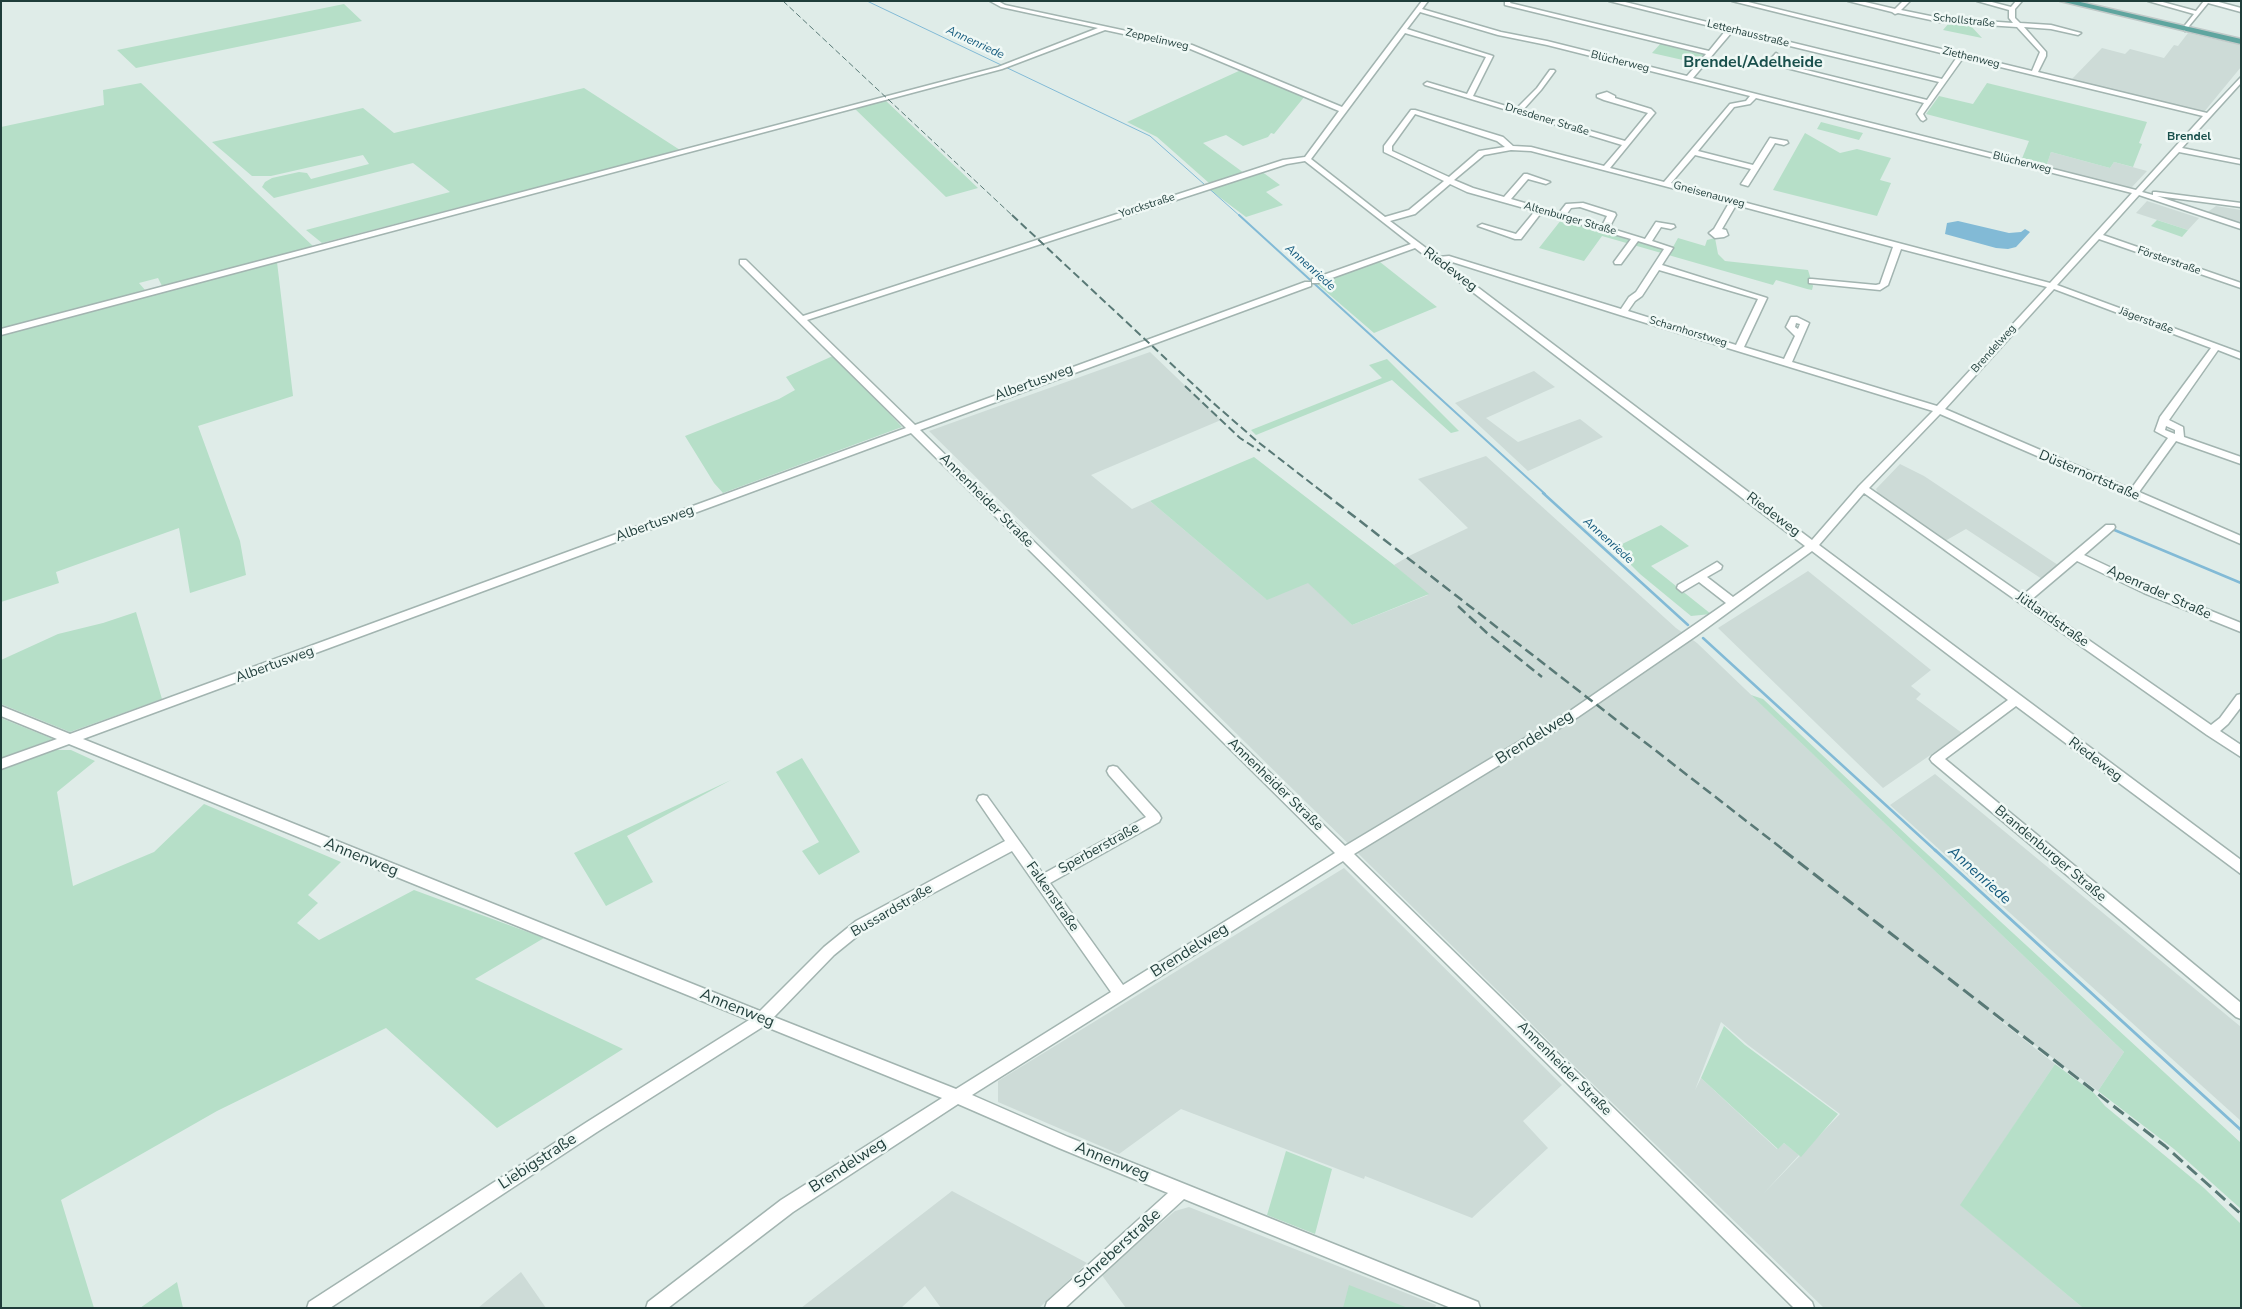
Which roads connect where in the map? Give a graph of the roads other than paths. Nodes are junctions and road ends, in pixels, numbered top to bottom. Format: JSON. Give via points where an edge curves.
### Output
{"nodes":[{"id":1,"x":993,"y":1,"type":"edge"},
{"id":2,"x":1425,"y":1,"type":"edge"},
{"id":3,"x":1508,"y":1,"type":"edge"},
{"id":4,"x":1612,"y":1,"type":"edge"},
{"id":5,"x":1734,"y":1,"type":"edge"},
{"id":6,"x":1851,"y":1,"type":"edge"},
{"id":7,"x":1906,"y":1,"type":"edge"},
{"id":8,"x":1980,"y":1,"type":"edge"},
{"id":9,"x":2019,"y":1,"type":"edge"},
{"id":10,"x":2064,"y":1,"type":"edge"},
{"id":11,"x":2151,"y":1,"type":"edge"},
{"id":12,"x":2207,"y":1,"type":"edge"},
{"id":13,"x":2012,"y":9,"type":"junction"},
{"id":14,"x":1419,"y":10,"type":"junction"},
{"id":15,"x":2241,"y":10,"type":"edge"},
{"id":16,"x":1895,"y":12,"type":"junction"},
{"id":17,"x":2198,"y":13,"type":"junction"},
{"id":18,"x":2020,"y":27,"type":"junction"},
{"id":19,"x":1104,"y":28,"type":"junction"},
{"id":20,"x":2184,"y":29,"type":"junction"},
{"id":21,"x":1403,"y":30,"type":"junction"},
{"id":22,"x":1730,"y":30,"type":"junction"},
{"id":23,"x":2078,"y":33,"type":"dead end"},
{"id":24,"x":2241,"y":42,"type":"edge"},
{"id":25,"x":1710,"y":53,"type":"junction"},
{"id":26,"x":1776,"y":55,"type":"dead end"},
{"id":27,"x":1961,"y":56,"type":"junction"},
{"id":28,"x":1552,"y":71,"type":"dead end"},
{"id":29,"x":2034,"y":74,"type":"junction"},
{"id":30,"x":1688,"y":79,"type":"junction"},
{"id":31,"x":1834,"y":79,"type":"junction"},
{"id":32,"x":2241,"y":79,"type":"edge"},
{"id":33,"x":1942,"y":81,"type":"junction"},
{"id":34,"x":1427,"y":84,"type":"dead end"},
{"id":35,"x":2238,"y":87,"type":"edge"},
{"id":36,"x":1827,"y":88,"type":"dead end"},
{"id":37,"x":1885,"y":92,"type":"junction"},
{"id":38,"x":1468,"y":96,"type":"junction"},
{"id":39,"x":1754,"y":96,"type":"junction"},
{"id":40,"x":1610,"y":99,"type":"dead end"},
{"id":41,"x":1879,"y":100,"type":"dead end"},
{"id":42,"x":1927,"y":102,"type":"junction"},
{"id":43,"x":1343,"y":110,"type":"junction"},
{"id":44,"x":1518,"y":111,"type":"junction"},
{"id":45,"x":2208,"y":116,"type":"junction"},
{"id":46,"x":1429,"y":117,"type":"junction"},
{"id":47,"x":1407,"y":118,"type":"junction"},
{"id":48,"x":1923,"y":119,"type":"dead end"},
{"id":49,"x":1784,"y":143,"type":"dead end"},
{"id":50,"x":1626,"y":144,"type":"junction"},
{"id":51,"x":1511,"y":148,"type":"junction"},
{"id":52,"x":2178,"y":149,"type":"junction"},
{"id":53,"x":1693,"y":152,"type":"junction"},
{"id":54,"x":1307,"y":159,"type":"junction"},
{"id":55,"x":2241,"y":162,"type":"edge"},
{"id":56,"x":1607,"y":167,"type":"junction"},
{"id":57,"x":1755,"y":168,"type":"junction"},
{"id":58,"x":1449,"y":180,"type":"junction"},
{"id":59,"x":2147,"y":181,"type":"junction"},
{"id":60,"x":1546,"y":182,"type":"dead end"},
{"id":61,"x":1667,"y":183,"type":"junction"},
{"id":62,"x":1745,"y":184,"type":"dead end"},
{"id":63,"x":2136,"y":192,"type":"junction"},
{"id":64,"x":2180,"y":196,"type":"junction"},
{"id":65,"x":1505,"y":201,"type":"junction"},
{"id":66,"x":1734,"y":201,"type":"junction"},
{"id":67,"x":2172,"y":205,"type":"junction"},
{"id":68,"x":2241,"y":205,"type":"edge"},
{"id":69,"x":1539,"y":211,"type":"junction"},
{"id":70,"x":1561,"y":216,"type":"junction"},
{"id":71,"x":1384,"y":220,"type":"junction"},
{"id":72,"x":1482,"y":226,"type":"dead end"},
{"id":73,"x":1670,"y":227,"type":"dead end"},
{"id":74,"x":2241,"y":227,"type":"edge"},
{"id":75,"x":1604,"y":229,"type":"junction"},
{"id":76,"x":1717,"y":230,"type":"dead end"},
{"id":77,"x":2098,"y":236,"type":"junction"},
{"id":78,"x":1636,"y":238,"type":"junction"},
{"id":79,"x":1648,"y":242,"type":"junction"},
{"id":80,"x":1416,"y":245,"type":"junction"},
{"id":81,"x":1898,"y":245,"type":"junction"},
{"id":82,"x":1437,"y":260,"type":"junction"},
{"id":83,"x":743,"y":262,"type":"dead end"},
{"id":84,"x":1618,"y":262,"type":"dead end"},
{"id":85,"x":1658,"y":267,"type":"junction"},
{"id":86,"x":1812,"y":281,"type":"dead end"},
{"id":87,"x":2052,"y":286,"type":"junction"},
{"id":88,"x":2241,"y":286,"type":"edge"},
{"id":89,"x":1623,"y":313,"type":"junction"},
{"id":90,"x":801,"y":319,"type":"junction"},
{"id":91,"x":1,"y":332,"type":"edge"},
{"id":92,"x":1799,"y":335,"type":"dead end"},
{"id":93,"x":2216,"y":347,"type":"junction"},
{"id":94,"x":1740,"y":348,"type":"junction"},
{"id":95,"x":2241,"y":356,"type":"edge"},
{"id":96,"x":1787,"y":363,"type":"junction"},
{"id":97,"x":1939,"y":410,"type":"junction"},
{"id":98,"x":912,"y":428,"type":"junction"},
{"id":99,"x":2176,"y":438,"type":"junction"},
{"id":100,"x":2241,"y":461,"type":"edge"},
{"id":101,"x":1863,"y":488,"type":"junction"},
{"id":102,"x":2132,"y":494,"type":"junction"},
{"id":103,"x":2110,"y":527,"type":"dead end"},
{"id":104,"x":2241,"y":540,"type":"edge"},
{"id":105,"x":1813,"y":545,"type":"junction"},
{"id":106,"x":2077,"y":556,"type":"junction"},
{"id":107,"x":1717,"y":566,"type":"dead end"},
{"id":108,"x":1699,"y":577,"type":"junction"},
{"id":109,"x":1682,"y":588,"type":"dead end"},
{"id":110,"x":2024,"y":600,"type":"junction"},
{"id":111,"x":1733,"y":603,"type":"junction"},
{"id":112,"x":2241,"y":628,"type":"edge"},
{"id":113,"x":2241,"y":698,"type":"edge"},
{"id":114,"x":2016,"y":700,"type":"junction"},
{"id":115,"x":1,"y":711,"type":"edge"},
{"id":116,"x":2210,"y":732,"type":"junction"},
{"id":117,"x":68,"y":740,"type":"junction"},
{"id":118,"x":2241,"y":752,"type":"edge"},
{"id":119,"x":1,"y":764,"type":"edge"},
{"id":120,"x":1113,"y":771,"type":"dead end"},
{"id":121,"x":984,"y":800,"type":"dead end"},
{"id":122,"x":1014,"y":843,"type":"junction"},
{"id":123,"x":1345,"y":853,"type":"junction"},
{"id":124,"x":2241,"y":868,"type":"edge"},
{"id":125,"x":1042,"y":881,"type":"junction"},
{"id":126,"x":1121,"y":994,"type":"junction"},
{"id":127,"x":2241,"y":1012,"type":"edge"},
{"id":128,"x":762,"y":1018,"type":"junction"},
{"id":129,"x":956,"y":1096,"type":"junction"},
{"id":130,"x":1183,"y":1190,"type":"junction"},
{"id":131,"x":1453,"y":1304,"type":"edge"},
{"id":132,"x":315,"y":1308,"type":"edge"},
{"id":133,"x":654,"y":1308,"type":"edge"},
{"id":134,"x":1053,"y":1308,"type":"edge"},
{"id":135,"x":1472,"y":1308,"type":"edge"},
{"id":136,"x":1806,"y":1308,"type":"edge"}],
"edges":[{"from":1,"to":19,"type":"street","name":"Zeppelinweg"},
{"from":2,"to":14,"type":"street"},
{"from":3,"to":25,"type":"street","via":[[1507,4]]},
{"from":4,"to":22,"type":"street","name":"Letterhausstraße"},
{"from":5,"to":27,"type":"street","name":"Ziethenweg"},
{"from":6,"to":16,"type":"street","name":"Schollstraße"},
{"from":7,"to":16,"type":"street"},
{"from":8,"to":13,"type":"street"},
{"from":9,"to":13,"type":"street"},
{"from":10,"to":20,"type":"main road"},
{"from":11,"to":17,"type":"street"},
{"from":12,"to":15,"type":"street"},
{"from":12,"to":17,"type":"street"},
{"from":13,"to":18,"type":"street","via":[[2012,18]]},
{"from":14,"to":21,"type":"street"},
{"from":14,"to":30,"type":"street","name":"Blücherweg","via":[[1500,34]]},
{"from":16,"to":18,"type":"street","name":"Schollstraße"},
{"from":17,"to":20,"type":"street"},
{"from":18,"to":23,"type":"street","name":"Schollstraße","via":[[2061,28]]},
{"from":18,"to":29,"type":"street","via":[[2043,52]]},
{"from":19,"to":43,"type":"street","name":"Zeppelinweg","via":[[1190,46]]},
{"from":19,"to":91,"type":"street","via":[[1000,68]]},
{"from":20,"to":24,"type":"main road"},
{"from":21,"to":38,"type":"street","via":[[1490,56]]},
{"from":21,"to":43,"type":"street"},
{"from":22,"to":25,"type":"street"},
{"from":22,"to":33,"type":"street","name":"Letterhausstraße"},
{"from":25,"to":30,"type":"street"},
{"from":26,"to":31,"type":"street","via":[[1770,63]]},
{"from":27,"to":29,"type":"street","name":"Ziethenweg"},
{"from":27,"to":33,"type":"street"},
{"from":28,"to":44,"type":"street","via":[[1540,90]]},
{"from":29,"to":45,"type":"street","name":"Ziethenweg"},
{"from":30,"to":39,"type":"street","name":"Blücherweg"},
{"from":31,"to":36,"type":"street"},
{"from":31,"to":37,"type":"street"},
{"from":32,"to":35,"type":"street","name":"Brendelweg"},
{"from":33,"to":42,"type":"street"},
{"from":34,"to":38,"type":"street","name":"Dresdener Straße"},
{"from":35,"to":45,"type":"street","name":"Brendelweg"},
{"from":37,"to":41,"type":"street"},
{"from":37,"to":42,"type":"street"},
{"from":38,"to":44,"type":"street","name":"Dresdener Straße"},
{"from":39,"to":53,"type":"street","via":[[1748,103],[1732,105]]},
{"from":39,"to":63,"type":"street","name":"Blücherweg","via":[[1821,113],[1817,116],[1823,120],[1849,120]]},
{"from":40,"to":50,"type":"street","via":[[1649,110],[1652,114]]},
{"from":42,"to":48,"type":"street","via":[[1920,114]]},
{"from":43,"to":54,"type":"street"},
{"from":44,"to":50,"type":"street","name":"Dresdener Straße"},
{"from":45,"to":52,"type":"street","name":"Brendelweg"},
{"from":46,"to":47,"type":"street"},
{"from":46,"to":47,"type":"street","via":[[1412,111]]},
{"from":46,"to":51,"type":"street","via":[[1500,139]]},
{"from":47,"to":58,"type":"street","name":"Altenburger Straße","via":[[1388,146],[1388,152]]},
{"from":49,"to":57,"type":"street","via":[[1773,140]]},
{"from":50,"to":56,"type":"street"},
{"from":51,"to":56,"type":"street","name":"Gneisenauweg","via":[[1549,152]]},
{"from":51,"to":58,"type":"street","name":"Gneisenauweg","via":[[1482,153]]},
{"from":52,"to":55,"type":"street"},
{"from":52,"to":59,"type":"street","name":"Brendelweg"},
{"from":53,"to":57,"type":"street"},
{"from":53,"to":61,"type":"street"},
{"from":54,"to":71,"type":"street","name":"Riedeweg"},
{"from":54,"to":90,"type":"street","name":"Yorckstraße","via":[[1286,162]]},
{"from":56,"to":61,"type":"street","name":"Gneisenauweg"},
{"from":57,"to":62,"type":"street"},
{"from":58,"to":65,"type":"street","name":"Altenburger Straße"},
{"from":58,"to":71,"type":"street","name":"Gneisenauweg","via":[[1412,212]]},
{"from":59,"to":63,"type":"street","name":"Brendelweg"},
{"from":59,"to":64,"type":"street"},
{"from":60,"to":65,"type":"street","name":"Altenburger Straße","via":[[1527,176]]},
{"from":61,"to":66,"type":"street","name":"Gneisenauweg"},
{"from":63,"to":64,"type":"street"},
{"from":63,"to":67,"type":"street"},
{"from":63,"to":77,"type":"street","name":"Brendelweg"},
{"from":64,"to":67,"type":"street"},
{"from":64,"to":68,"type":"street"},
{"from":65,"to":69,"type":"street","name":"Altenburger Straße"},
{"from":66,"to":76,"type":"street"},
{"from":66,"to":81,"type":"street","name":"Gneisenauweg"},
{"from":67,"to":74,"type":"street"},
{"from":69,"to":70,"type":"street","name":"Altenburger Straße"},
{"from":69,"to":72,"type":"street","via":[[1518,237]]},
{"from":70,"to":75,"type":"street","name":"Altenburger Straße"},
{"from":70,"to":75,"type":"street","via":[[1573,204],[1599,210],[1612,215]]},
{"from":71,"to":80,"type":"street","name":"Riedeweg"},
{"from":73,"to":79,"type":"street","via":[[1659,224]]},
{"from":75,"to":78,"type":"street","name":"Altenburger Straße"},
{"from":77,"to":87,"type":"street","name":"Brendelweg"},
{"from":77,"to":88,"type":"street","name":"Försterstraße"},
{"from":78,"to":79,"type":"street","name":"Altenburger Straße"},
{"from":78,"to":84,"type":"street","name":"Altenburger Straße"},
{"from":79,"to":85,"type":"street","name":"Altenburger Straße","via":[[1669,248]]},
{"from":80,"to":82,"type":"street","name":"Riedeweg"},
{"from":80,"to":98,"type":"street","name":"Albertusweg"},
{"from":81,"to":86,"type":"street","via":[[1884,285],[1876,288]]},
{"from":81,"to":87,"type":"street","name":"Gneisenauweg"},
{"from":82,"to":89,"type":"street","name":"Scharnhorstweg","via":[[1446,258]]},
{"from":82,"to":105,"type":"street","name":"Riedeweg"},
{"from":83,"to":90,"type":"street","name":"Annenheider Straße"},
{"from":85,"to":89,"type":"street","name":"Altenburger Straße"},
{"from":85,"to":94,"type":"street","via":[[1763,298]]},
{"from":87,"to":93,"type":"street","name":"Jägerstraße"},
{"from":87,"to":97,"type":"street","name":"Brendelweg"},
{"from":89,"to":94,"type":"street","name":"Scharnhorstweg"},
{"from":90,"to":98,"type":"street","name":"Annenheider Straße"},
{"from":92,"to":96,"type":"street"},
{"from":93,"to":95,"type":"street","name":"Jägerstraße"},
{"from":93,"to":99,"type":"street","via":[[2163,421],[2180,429]]},
{"from":94,"to":96,"type":"street","name":"Scharnhorstweg"},
{"from":96,"to":97,"type":"street","name":"Scharnhorstweg"},
{"from":97,"to":101,"type":"street","name":"Brendelweg"},
{"from":97,"to":102,"type":"street","name":"Düsternortstraße"},
{"from":98,"to":117,"type":"street","name":"Albertusweg"},
{"from":98,"to":123,"type":"street","name":"Annenheider Straße"},
{"from":99,"to":100,"type":"street"},
{"from":99,"to":102,"type":"street"},
{"from":101,"to":105,"type":"street","name":"Brendelweg"},
{"from":101,"to":110,"type":"street","name":"Jütlandstraße"},
{"from":102,"to":104,"type":"street","name":"Düsternortstraße"},
{"from":103,"to":106,"type":"street"},
{"from":105,"to":111,"type":"street","name":"Brendelweg"},
{"from":105,"to":114,"type":"street","name":"Riedeweg"},
{"from":106,"to":110,"type":"street"},
{"from":106,"to":112,"type":"street","name":"Apenrader Straße","via":[[2148,590]]},
{"from":107,"to":108,"type":"street"},
{"from":108,"to":109,"type":"street"},
{"from":108,"to":111,"type":"street"},
{"from":110,"to":116,"type":"street","name":"Jütlandstraße"},
{"from":111,"to":123,"type":"street","name":"Brendelweg","via":[[1574,714]]},
{"from":113,"to":116,"type":"street","via":[[2224,721]]},
{"from":114,"to":124,"type":"street","name":"Riedeweg"},
{"from":114,"to":127,"type":"street","name":"Brandenburger Straße","via":[[1936,759]]},
{"from":115,"to":117,"type":"street","name":"Annenweg"},
{"from":116,"to":118,"type":"street","name":"Jütlandstraße"},
{"from":117,"to":119,"type":"street","name":"Albertusweg"},
{"from":117,"to":128,"type":"street","name":"Annenweg"},
{"from":120,"to":125,"type":"street","name":"Sperberstraße","via":[[1155,818]]},
{"from":121,"to":122,"type":"street","name":"Falkenstraße"},
{"from":122,"to":125,"type":"street","name":"Falkenstraße"},
{"from":122,"to":128,"type":"street","name":"Bussardstraße","via":[[862,925],[829,951]]},
{"from":123,"to":126,"type":"street","name":"Brendelweg"},
{"from":123,"to":136,"type":"street","name":"Annenheider Straße"},
{"from":125,"to":126,"type":"street","name":"Falkenstraße"},
{"from":126,"to":129,"type":"street","name":"Brendelweg"},
{"from":128,"to":129,"type":"street","name":"Annenweg"},
{"from":128,"to":132,"type":"street","name":"Liebigstraße"},
{"from":129,"to":130,"type":"street","name":"Annenweg"},
{"from":129,"to":133,"type":"street","name":"Brendelweg","via":[[787,1206]]},
{"from":130,"to":131,"type":"street","name":"Annenweg"},
{"from":130,"to":134,"type":"street","name":"Schreberstraße"},
{"from":131,"to":135,"type":"street","name":"Annenweg"}]}
